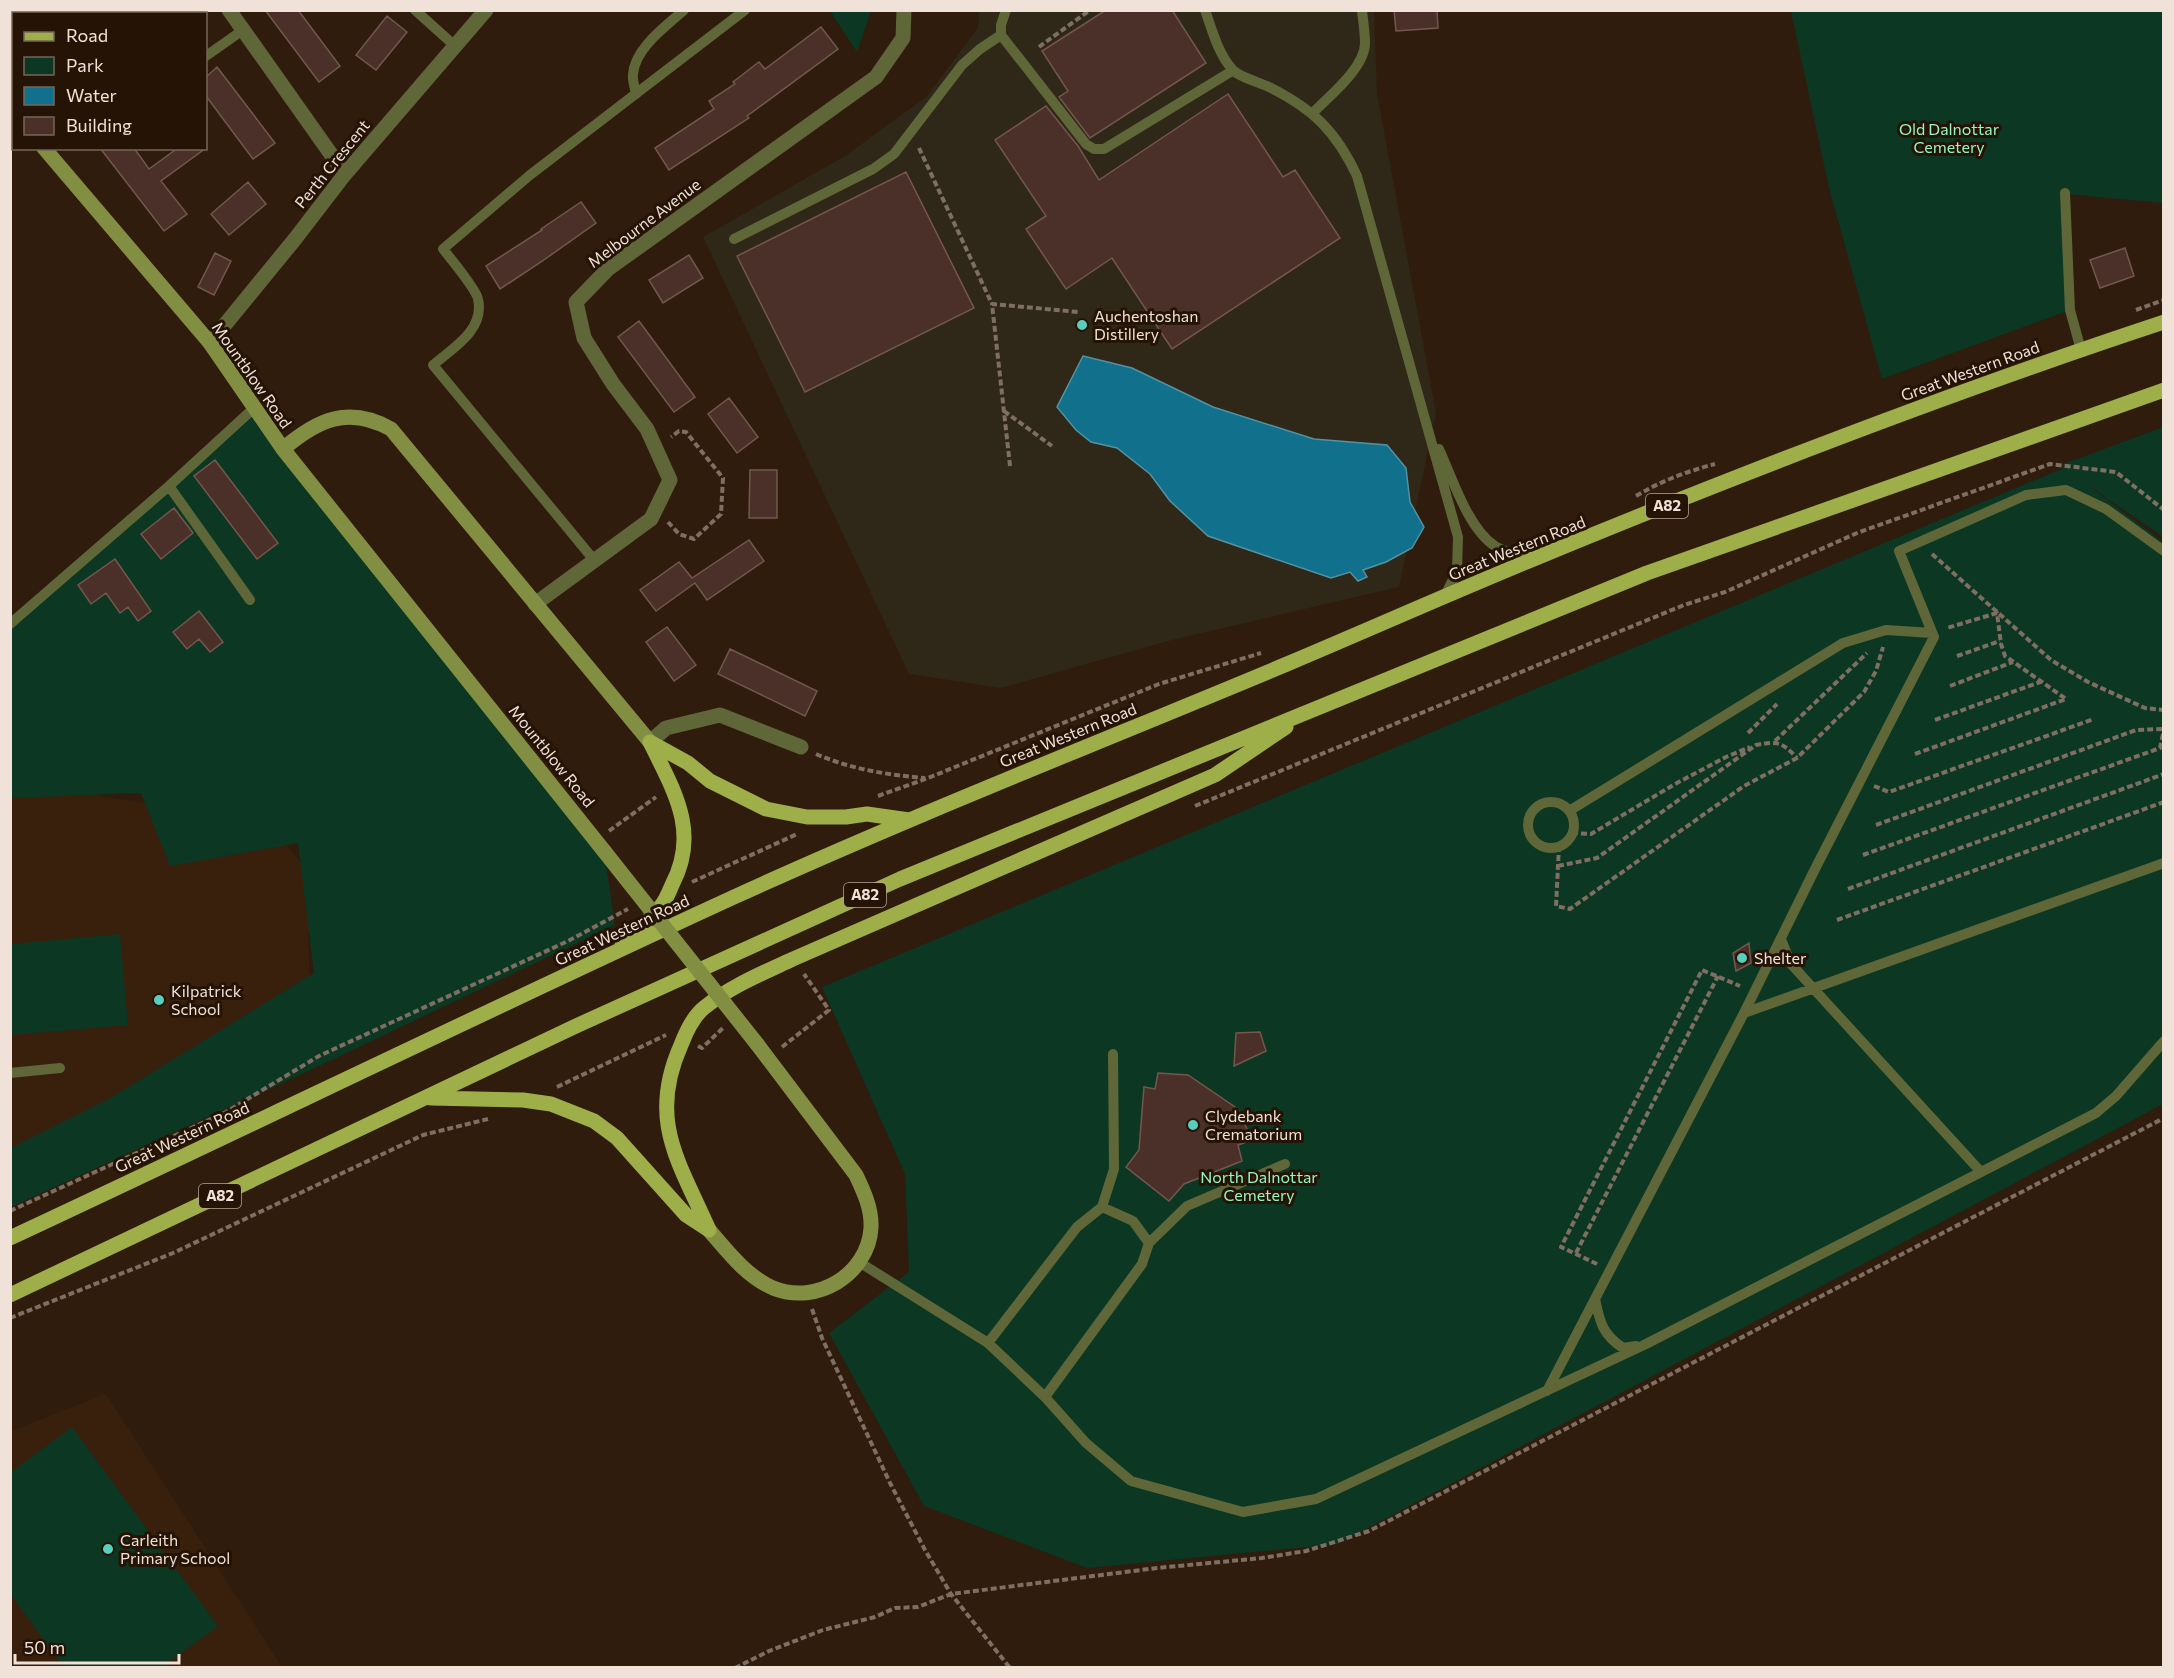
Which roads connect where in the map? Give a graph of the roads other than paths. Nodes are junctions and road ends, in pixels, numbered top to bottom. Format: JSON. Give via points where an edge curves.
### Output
{"nodes":[{"id":1,"x":229,"y":10,"type":"edge"},
{"id":2,"x":414,"y":10,"type":"edge"},
{"id":3,"x":486,"y":10,"type":"edge"},
{"id":4,"x":684,"y":10,"type":"edge"},
{"id":5,"x":745,"y":10,"type":"edge"},
{"id":6,"x":904,"y":10,"type":"edge"},
{"id":7,"x":1006,"y":10,"type":"edge"},
{"id":8,"x":1205,"y":10,"type":"edge"},
{"id":9,"x":1362,"y":10,"type":"edge"},
{"id":10,"x":243,"y":30,"type":"junction"},
{"id":11,"x":1001,"y":35,"type":"junction"},
{"id":12,"x":455,"y":46,"type":"junction"},
{"id":13,"x":207,"y":55,"type":"edge"},
{"id":14,"x":1232,"y":71,"type":"junction"},
{"id":15,"x":636,"y":94,"type":"junction"},
{"id":16,"x":1312,"y":112,"type":"junction"},
{"id":17,"x":46,"y":150,"type":"edge"},
{"id":18,"x":345,"y":174,"type":"junction"},
{"id":19,"x":2065,"y":193,"type":"dead end"},
{"id":20,"x":734,"y":239,"type":"dead end"},
{"id":21,"x":2163,"y":322,"type":"edge"},
{"id":22,"x":210,"y":343,"type":"junction"},
{"id":23,"x":2081,"y":350,"type":"junction"},
{"id":24,"x":2163,"y":390,"type":"edge"},
{"id":25,"x":254,"y":408,"type":"junction"},
{"id":26,"x":1425,"y":418,"type":"junction"},
{"id":27,"x":283,"y":449,"type":"junction"},
{"id":28,"x":169,"y":486,"type":"junction"},
{"id":29,"x":2163,"y":551,"type":"edge"},
{"id":30,"x":1537,"y":558,"type":"junction"},
{"id":31,"x":594,"y":560,"type":"junction"},
{"id":32,"x":1444,"y":597,"type":"junction"},
{"id":33,"x":250,"y":600,"type":"dead end"},
{"id":34,"x":535,"y":604,"type":"junction"},
{"id":35,"x":10,"y":624,"type":"edge"},
{"id":36,"x":1932,"y":633,"type":"junction"},
{"id":37,"x":1309,"y":711,"type":"junction"},
{"id":38,"x":650,"y":742,"type":"junction"},
{"id":39,"x":801,"y":747,"type":"road end"},
{"id":40,"x":1569,"y":811,"type":"junction"},
{"id":41,"x":909,"y":820,"type":"junction"},
{"id":42,"x":2163,"y":864,"type":"edge"},
{"id":43,"x":1780,"y":939,"type":"junction"},
{"id":44,"x":614,"y":953,"type":"junction"},
{"id":45,"x":1814,"y":988,"type":"junction"},
{"id":46,"x":1744,"y":1013,"type":"junction"},
{"id":47,"x":2163,"y":1041,"type":"edge"},
{"id":48,"x":1113,"y":1054,"type":"dead end"},
{"id":49,"x":60,"y":1068,"type":"dead end"},
{"id":50,"x":10,"y":1073,"type":"edge"},
{"id":51,"x":429,"y":1098,"type":"junction"},
{"id":52,"x":1285,"y":1164,"type":"dead end"},
{"id":53,"x":1981,"y":1172,"type":"junction"},
{"id":54,"x":1102,"y":1207,"type":"junction"},
{"id":55,"x":709,"y":1230,"type":"junction"},
{"id":56,"x":10,"y":1238,"type":"edge"},
{"id":57,"x":1149,"y":1244,"type":"junction"},
{"id":58,"x":859,"y":1262,"type":"junction"},
{"id":59,"x":10,"y":1295,"type":"edge"},
{"id":60,"x":1595,"y":1299,"type":"junction"},
{"id":61,"x":988,"y":1343,"type":"junction"},
{"id":62,"x":1646,"y":1344,"type":"junction"},
{"id":63,"x":1547,"y":1391,"type":"junction"},
{"id":64,"x":1045,"y":1397,"type":"junction"}],
"edges":[{"from":1,"to":10,"type":"street"},
{"from":2,"to":12,"type":"lane"},
{"from":3,"to":12,"type":"street","name":"Perth Crescent"},
{"from":4,"to":15,"type":"lane","via":[[636,62],[632,75]]},
{"from":5,"to":15,"type":"lane"},
{"from":6,"to":31,"type":"street","name":"Melbourne Avenue","via":[[903,38],[876,77],[609,269],[576,302],[584,338],[647,429],[670,480],[651,519]]},
{"from":7,"to":11,"type":"lane"},
{"from":8,"to":14,"type":"lane","via":[[1215,41]]},
{"from":9,"to":16,"type":"lane","via":[[1365,46],[1359,60],[1352,74]]},
{"from":10,"to":13,"type":"lane"},
{"from":10,"to":18,"type":"street"},
{"from":11,"to":14,"type":"lane","via":[[1086,144],[1094,149],[1104,149]]},
{"from":11,"to":20,"type":"lane","via":[[962,65],[894,154],[873,169]]},
{"from":12,"to":18,"type":"street","name":"Perth Crescent"},
{"from":14,"to":16,"type":"lane"},
{"from":15,"to":31,"type":"lane","via":[[530,174],[443,249],[478,298],[478,319],[465,338],[433,364]]},
{"from":16,"to":26,"type":"lane","via":[[1334,136],[1357,176]]},
{"from":17,"to":22,"type":"street","name":"Mountblow Road"},
{"from":18,"to":22,"type":"street","name":"Perth Crescent"},
{"from":19,"to":23,"type":"lane","via":[[2070,310]]},
{"from":21,"to":23,"type":"main road","name":"Great Western Road","number":"A82"},
{"from":22,"to":25,"type":"street","name":"Mountblow Road"},
{"from":23,"to":30,"type":"main road","name":"Great Western Road","number":"A82","via":[[1847,435]]},
{"from":24,"to":37,"type":"main road","number":"A82","via":[[1647,573]]},
{"from":25,"to":27,"type":"street","name":"Mountblow Road"},
{"from":25,"to":28,"type":"lane"},
{"from":26,"to":30,"type":"lane","via":[[1469,515],[1484,536],[1504,551]]},
{"from":26,"to":32,"type":"lane","via":[[1458,537],[1457,571]]},
{"from":27,"to":34,"type":"street","via":[[309,428],[328,419],[364,418],[391,429]]},
{"from":27,"to":58,"type":"street","name":"Mountblow Road","bridge":true,"via":[[844,1157],[861,1185],[870,1212],[868,1243]]},
{"from":28,"to":33,"type":"lane"},
{"from":28,"to":35,"type":"lane"},
{"from":29,"to":36,"type":"lane","via":[[2106,509],[2066,490],[2026,495],[1899,551]]},
{"from":30,"to":32,"type":"main road","name":"Great Western Road","number":"A82"},
{"from":31,"to":34,"type":"street","name":"Melbourne Avenue"},
{"from":32,"to":41,"type":"main road","name":"Great Western Road","number":"A82"},
{"from":34,"to":38,"type":"street"},
{"from":36,"to":40,"type":"lane","via":[[1886,630],[1843,643]]},
{"from":36,"to":43,"type":"lane","via":[[1934,637]]},
{"from":37,"to":51,"type":"main road","number":"A82","via":[[900,879],[576,1026]]},
{"from":37,"to":55,"type":"main road","via":[[1215,776],[793,959],[740,984],[703,1008],[674,1059],[666,1090],[666,1113],[680,1171]]},
{"from":38,"to":39,"type":"street","via":[[666,728],[720,715]]},
{"from":38,"to":41,"type":"main road","via":[[688,763],[710,781],[766,809],[807,817],[867,813]]},
{"from":38,"to":44,"type":"main road","number":"A82","via":[[672,784],[685,831],[684,850],[679,872],[662,905]]},
{"from":40,"to":40,"type":"lane","via":[[1557,803],[1542,804],[1528,821],[1534,841],[1548,848],[1569,840],[1574,826]]},
{"from":41,"to":44,"type":"main road","name":"Great Western Road","number":"A82"},
{"from":42,"to":45,"type":"lane"},
{"from":43,"to":45,"type":"lane","via":[[1791,964]]},
{"from":43,"to":46,"type":"lane"},
{"from":44,"to":56,"type":"main road","name":"Great Western Road","number":"A82"},
{"from":45,"to":46,"type":"lane"},
{"from":45,"to":53,"type":"lane"},
{"from":46,"to":60,"type":"lane"},
{"from":47,"to":53,"type":"lane","via":[[2116,1096],[2096,1113]]},
{"from":48,"to":54,"type":"lane","via":[[1114,1169]]},
{"from":49,"to":50,"type":"lane"},
{"from":51,"to":55,"type":"main road","via":[[535,1102],[571,1110],[617,1138],[686,1215]]},
{"from":51,"to":59,"type":"main road","number":"A82"},
{"from":52,"to":57,"type":"lane","via":[[1186,1206]]},
{"from":53,"to":62,"type":"lane"},
{"from":54,"to":57,"type":"lane","via":[[1133,1221]]},
{"from":54,"to":61,"type":"lane","via":[[1077,1227]]},
{"from":55,"to":58,"type":"street","name":"Mountblow Road","via":[[738,1263],[775,1289],[818,1290],[839,1282]]},
{"from":57,"to":64,"type":"lane","via":[[1142,1264]]},
{"from":58,"to":61,"type":"lane"},
{"from":60,"to":62,"type":"lane","via":[[1600,1323],[1609,1338],[1623,1348]]},
{"from":60,"to":63,"type":"lane"},
{"from":61,"to":64,"type":"lane"},
{"from":62,"to":63,"type":"lane"},
{"from":63,"to":64,"type":"lane","via":[[1316,1499],[1243,1512],[1131,1481],[1086,1443]]}]}
